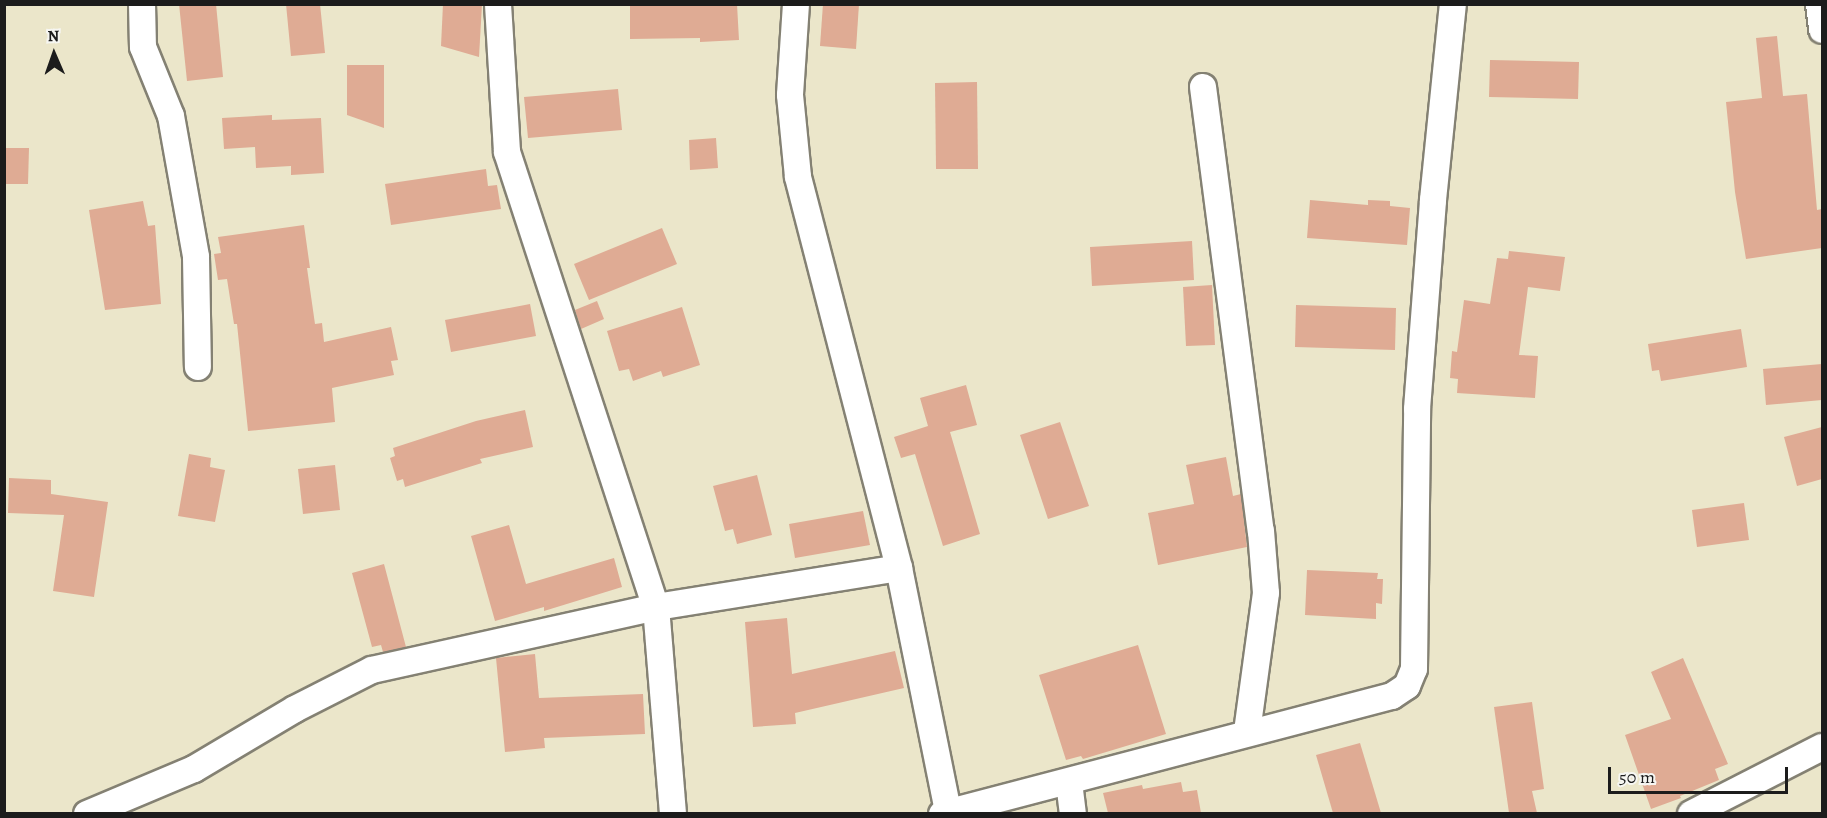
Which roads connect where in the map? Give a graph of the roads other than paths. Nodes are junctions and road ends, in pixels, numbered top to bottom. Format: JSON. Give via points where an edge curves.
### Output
{"nodes":[{"id":1,"x":142,"y":4,"type":"edge"},
{"id":2,"x":498,"y":4,"type":"edge"},
{"id":3,"x":796,"y":4,"type":"edge"},
{"id":4,"x":1453,"y":4,"type":"edge"},
{"id":5,"x":1818,"y":4,"type":"edge"},
{"id":6,"x":1822,"y":30,"type":"edge"},
{"id":7,"x":1203,"y":87,"type":"dead end"},
{"id":8,"x":198,"y":367,"type":"dead end"},
{"id":9,"x":899,"y":568,"type":"junction"},
{"id":10,"x":656,"y":608,"type":"junction"},
{"id":11,"x":1247,"y":732,"type":"junction"},
{"id":12,"x":1822,"y":747,"type":"edge"},
{"id":13,"x":1069,"y":782,"type":"junction"},
{"id":14,"x":87,"y":813,"type":"edge"},
{"id":15,"x":673,"y":813,"type":"edge"},
{"id":16,"x":945,"y":813,"type":"edge"},
{"id":17,"x":1073,"y":813,"type":"edge"},
{"id":18,"x":1691,"y":813,"type":"edge"}],
"edges":[{"from":1,"to":8,"type":"street","via":[[143,46],[171,117],[196,257]]},
{"from":2,"to":10,"type":"street","via":[[507,152]]},
{"from":3,"to":9,"type":"street","via":[[790,95],[798,177]]},
{"from":4,"to":11,"type":"street","via":[[1417,409],[1414,669],[1407,686],[1392,696]]},
{"from":5,"to":6,"type":"street"},
{"from":7,"to":11,"type":"street","via":[[1266,592]]},
{"from":9,"to":10,"type":"street"},
{"from":9,"to":16,"type":"street"},
{"from":10,"to":14,"type":"street","via":[[372,670],[295,709],[194,769]]},
{"from":10,"to":15,"type":"street"},
{"from":11,"to":13,"type":"street"},
{"from":12,"to":18,"type":"street"},
{"from":13,"to":16,"type":"street"},
{"from":13,"to":17,"type":"street"}]}
